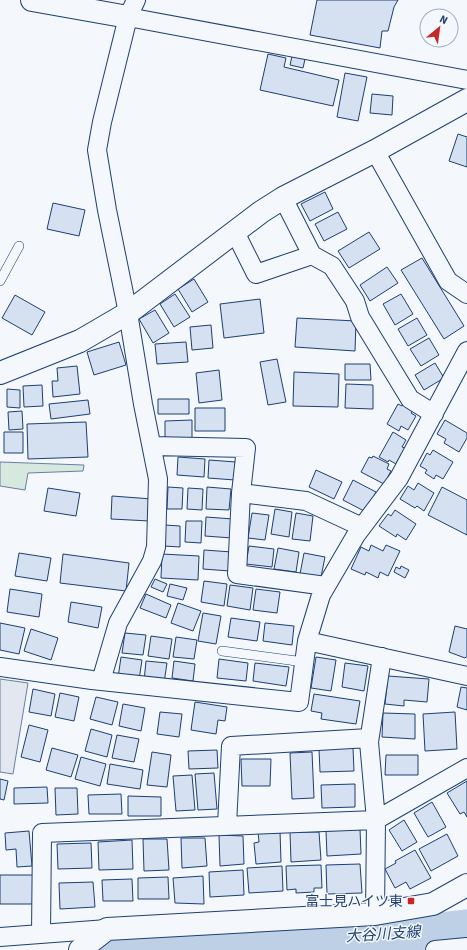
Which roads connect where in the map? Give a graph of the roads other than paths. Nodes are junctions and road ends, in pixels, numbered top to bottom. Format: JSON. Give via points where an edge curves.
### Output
{"nodes":[{"id":1,"x":32,"y":0,"type":"edge"},
{"id":2,"x":132,"y":8,"type":"edge"},
{"id":3,"x":467,"y":80,"type":"edge"},
{"id":4,"x":467,"y":100,"type":"edge"},
{"id":5,"x":375,"y":151,"type":"junction"},
{"id":6,"x":283,"y":198,"type":"junction"},
{"id":7,"x":235,"y":232,"type":"junction"},
{"id":8,"x":19,"y":246,"type":"dead end"},
{"id":9,"x":312,"y":255,"type":"junction"},
{"id":10,"x":0,"y":282,"type":"edge"},
{"id":11,"x":467,"y":294,"type":"edge"},
{"id":12,"x":128,"y":313,"type":"junction"},
{"id":13,"x":467,"y":351,"type":"edge"},
{"id":14,"x":0,"y":373,"type":"edge"},
{"id":15,"x":434,"y":414,"type":"junction"},
{"id":16,"x":152,"y":446,"type":"junction"},
{"id":17,"x":242,"y":493,"type":"junction"},
{"id":18,"x":362,"y":527,"type":"junction"},
{"id":19,"x":326,"y":586,"type":"junction"},
{"id":20,"x":307,"y":641,"type":"junction"},
{"id":21,"x":222,"y":652,"type":"dead end"},
{"id":22,"x":382,"y":657,"type":"junction"},
{"id":23,"x":304,"y":662,"type":"junction"},
{"id":24,"x":0,"y":668,"type":"edge"},
{"id":25,"x":467,"y":676,"type":"edge"},
{"id":26,"x":101,"y":681,"type":"junction"},
{"id":27,"x":370,"y":738,"type":"junction"},
{"id":28,"x":467,"y":768,"type":"edge"},
{"id":29,"x":376,"y":820,"type":"junction"},
{"id":30,"x":227,"y":825,"type":"junction"},
{"id":31,"x":463,"y":892,"type":"edge"},
{"id":32,"x":375,"y":914,"type":"junction"},
{"id":33,"x":107,"y":929,"type":"junction"},
{"id":34,"x":41,"y":934,"type":"junction"},
{"id":35,"x":0,"y":937,"type":"edge"},
{"id":36,"x":467,"y":947,"type":"edge"},
{"id":37,"x":80,"y":950,"type":"edge"},
{"id":38,"x":435,"y":950,"type":"edge"}],
"edges":[{"from":1,"to":2,"type":"street"},
{"from":2,"to":3,"type":"street"},
{"from":2,"to":12,"type":"street","via":[[97,150]]},
{"from":4,"to":5,"type":"street"},
{"from":5,"to":6,"type":"street"},
{"from":5,"to":11,"type":"street","via":[[448,281]]},
{"from":6,"to":7,"type":"street"},
{"from":6,"to":9,"type":"street"},
{"from":7,"to":9,"type":"street","via":[[256,274]]},
{"from":7,"to":12,"type":"street"},
{"from":8,"to":10,"type":"lane"},
{"from":9,"to":15,"type":"street","via":[[332,266],[355,301],[360,317],[410,399]]},
{"from":12,"to":14,"type":"street","via":[[80,341]]},
{"from":12,"to":16,"type":"street","via":[[142,404]]},
{"from":13,"to":15,"type":"street"},
{"from":15,"to":18,"type":"street","via":[[399,478]]},
{"from":16,"to":17,"type":"street","via":[[246,448]]},
{"from":16,"to":26,"type":"street","via":[[158,479],[156,547],[152,561],[118,623]]},
{"from":17,"to":18,"type":"street","via":[[306,501]]},
{"from":17,"to":19,"type":"street","via":[[237,574]]},
{"from":18,"to":19,"type":"street"},
{"from":19,"to":20,"type":"street"},
{"from":20,"to":22,"type":"street"},
{"from":20,"to":23,"type":"street"},
{"from":21,"to":23,"type":"lane"},
{"from":22,"to":25,"type":"street"},
{"from":22,"to":27,"type":"street"},
{"from":23,"to":26,"type":"street","via":[[299,702]]},
{"from":24,"to":26,"type":"street"},
{"from":27,"to":29,"type":"street"},
{"from":27,"to":30,"type":"street","via":[[231,746]]},
{"from":28,"to":29,"type":"street"},
{"from":29,"to":30,"type":"street"},
{"from":29,"to":32,"type":"street"},
{"from":30,"to":34,"type":"street","via":[[42,833]]},
{"from":31,"to":32,"type":"street","via":[[433,904]]},
{"from":32,"to":33,"type":"street"},
{"from":33,"to":34,"type":"street"},
{"from":33,"to":37,"type":"street"},
{"from":34,"to":35,"type":"street"},
{"from":36,"to":38,"type":"street"}]}
